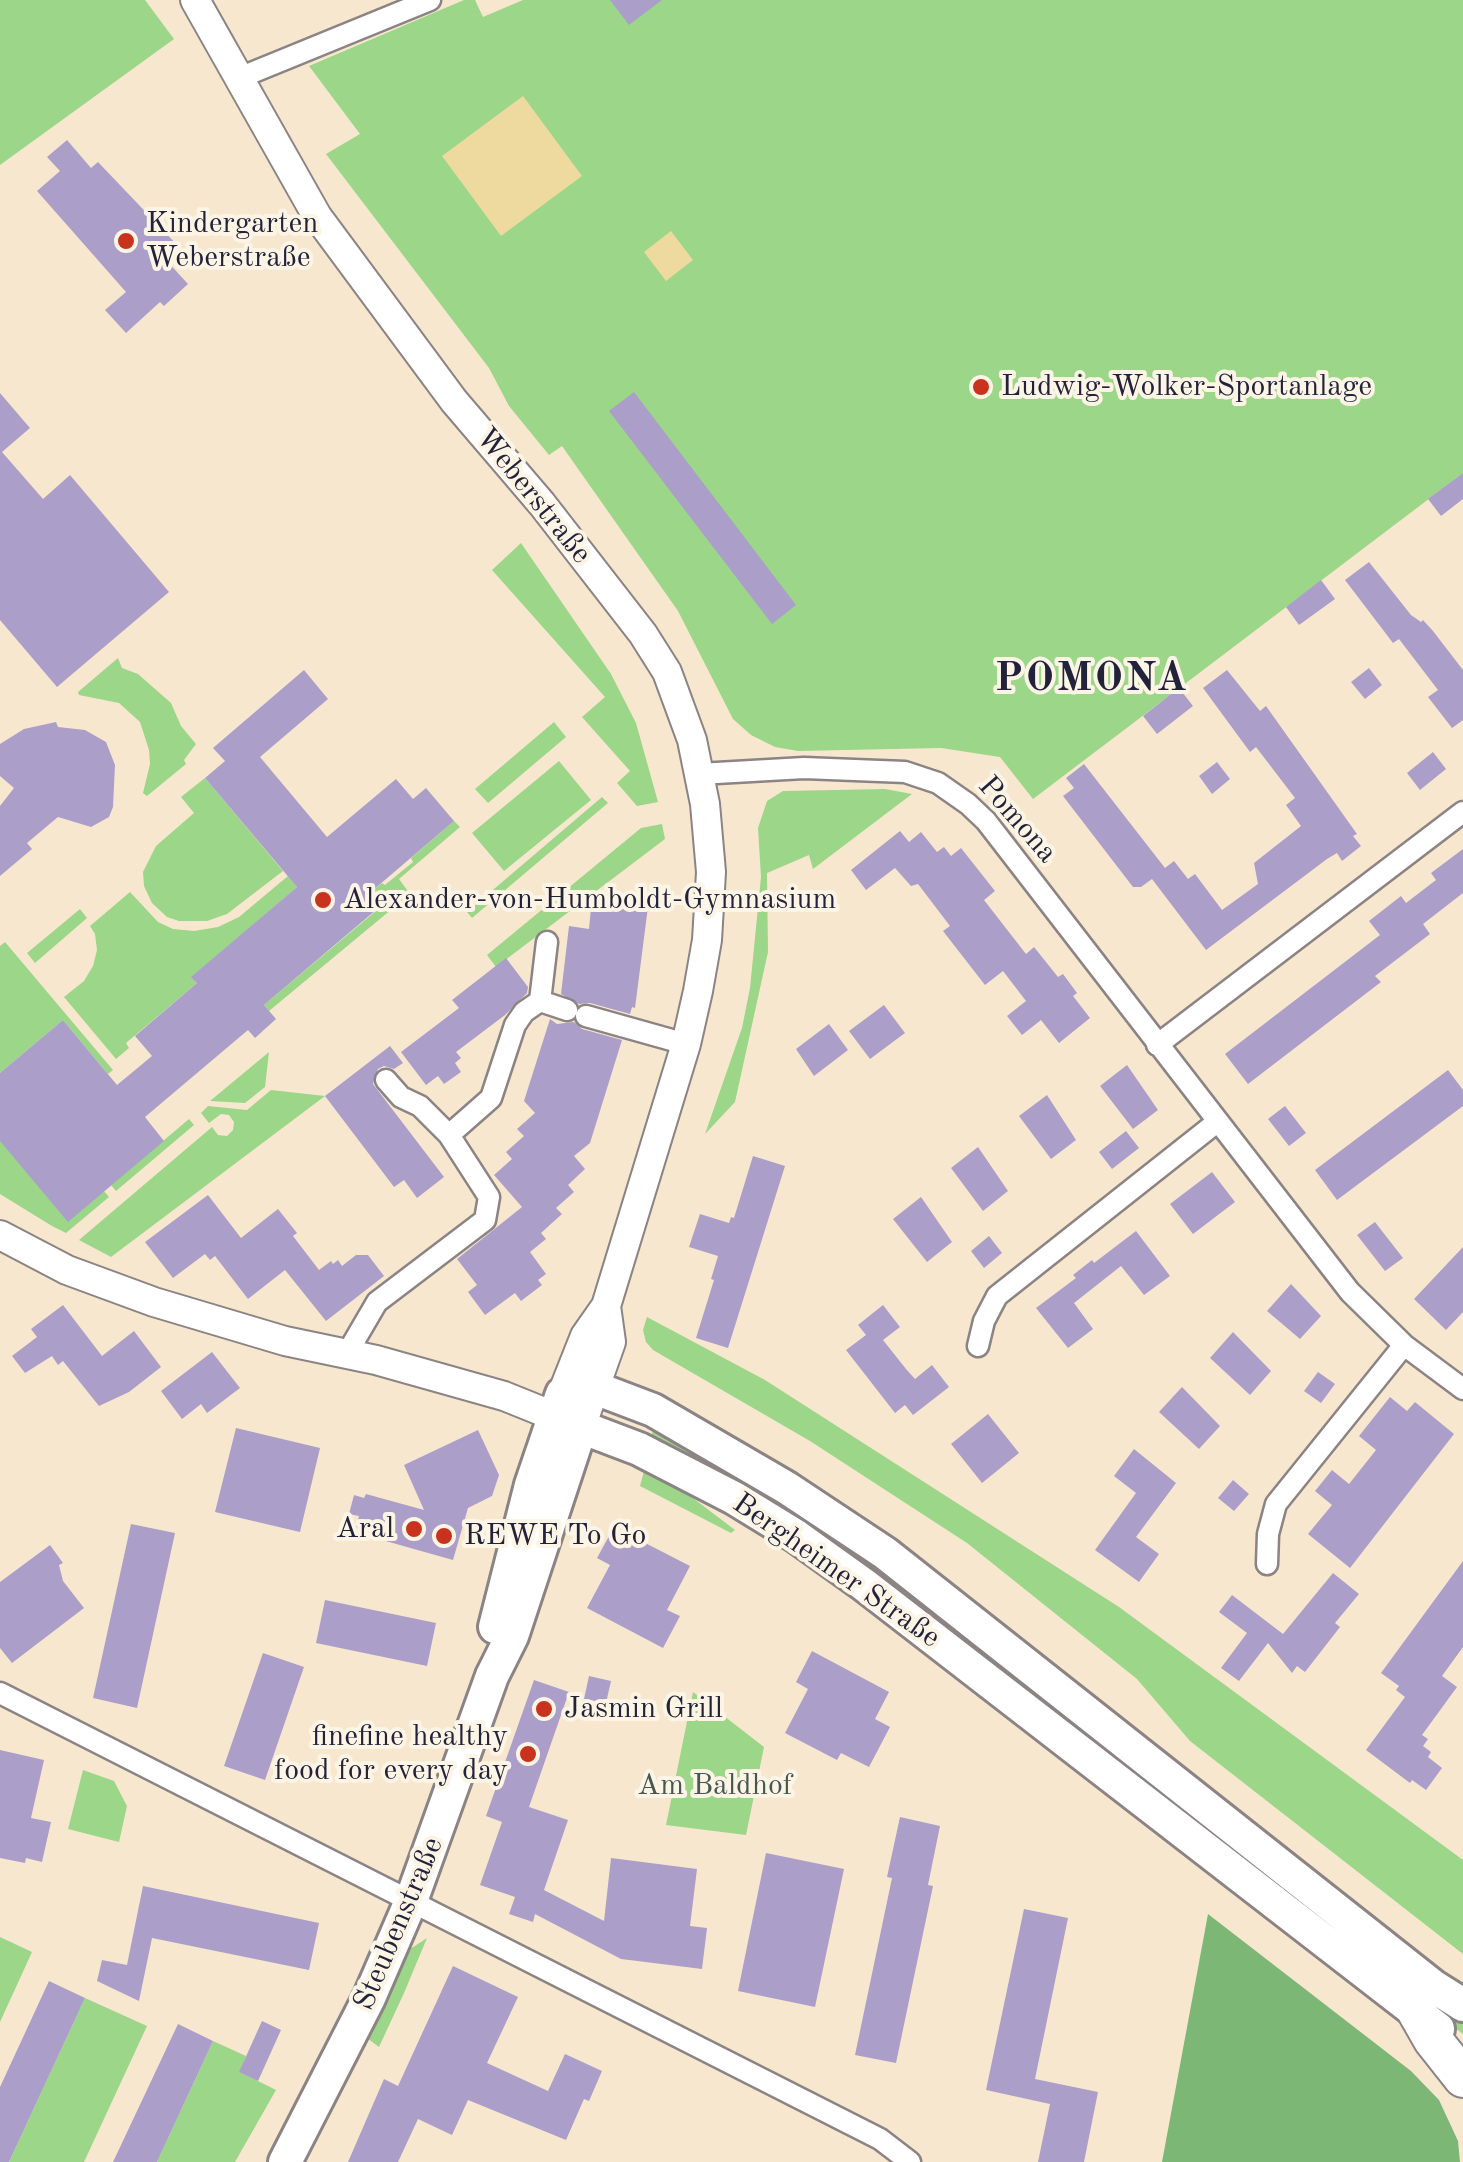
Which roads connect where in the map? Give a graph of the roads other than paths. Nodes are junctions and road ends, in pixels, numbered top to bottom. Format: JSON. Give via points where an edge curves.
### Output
{"nodes":[{"id":1,"x":195,"y":0,"type":"edge"},
{"id":2,"x":430,"y":0,"type":"edge"},
{"id":3,"x":239,"y":78,"type":"junction"},
{"id":4,"x":699,"y":774,"type":"junction"},
{"id":5,"x":1463,"y":812,"type":"edge"},
{"id":6,"x":546,"y":942,"type":"dead end"},
{"id":7,"x":540,"y":1001,"type":"junction"},
{"id":8,"x":686,"y":1044,"type":"junction"},
{"id":9,"x":1157,"y":1044,"type":"junction"},
{"id":10,"x":386,"y":1080,"type":"dead end"},
{"id":11,"x":1217,"y":1122,"type":"junction"},
{"id":12,"x":449,"y":1135,"type":"junction"},
{"id":13,"x":0,"y":1235,"type":"edge"},
{"id":14,"x":606,"y":1306,"type":"junction"},
{"id":15,"x":1404,"y":1345,"type":"junction"},
{"id":16,"x":978,"y":1346,"type":"dead end"},
{"id":17,"x":346,"y":1356,"type":"junction"},
{"id":18,"x":595,"y":1388,"type":"junction"},
{"id":19,"x":1463,"y":1389,"type":"edge"},
{"id":20,"x":565,"y":1412,"type":"junction"},
{"id":21,"x":1267,"y":1564,"type":"dead end"},
{"id":22,"x":0,"y":1693,"type":"edge"},
{"id":23,"x":412,"y":1901,"type":"junction"},
{"id":24,"x":1463,"y":2005,"type":"edge"},
{"id":25,"x":1417,"y":2012,"type":"junction"},
{"id":26,"x":1463,"y":2048,"type":"edge"},
{"id":27,"x":1463,"y":2078,"type":"edge"},
{"id":28,"x":285,"y":2162,"type":"edge"},
{"id":29,"x":910,"y":2162,"type":"edge"}],
"edges":[{"from":1,"to":3,"type":"main road","name":"Weberstraße"},
{"from":2,"to":3,"type":"street"},
{"from":3,"to":4,"type":"main road","name":"Weberstraße","via":[[326,229],[454,401],[643,634],[681,706]]},
{"from":4,"to":8,"type":"main road","name":"Weberstraße","via":[[710,905]]},
{"from":4,"to":9,"type":"street","name":"Pomona","via":[[862,769],[938,783],[986,821]]},
{"from":5,"to":9,"type":"street"},
{"from":6,"to":7,"type":"street"},
{"from":7,"to":8,"type":"street"},
{"from":7,"to":12,"type":"street","via":[[515,1025],[492,1098]]},
{"from":8,"to":14,"type":"main road","name":"Weberstraße"},
{"from":9,"to":11,"type":"street","name":"Pomona"},
{"from":10,"to":12,"type":"street"},
{"from":11,"to":15,"type":"street","name":"Pomona","via":[[1350,1292]]},
{"from":11,"to":16,"type":"street","via":[[997,1296]]},
{"from":12,"to":17,"type":"street","via":[[489,1197],[485,1220],[377,1302]]},
{"from":13,"to":17,"type":"main road","name":"Bergheimer Straße","via":[[128,1294]]},
{"from":14,"to":18,"type":"main road","name":"Weberstraße","via":[[610,1342]]},
{"from":14,"to":20,"type":"main road","name":"Weberstraße","via":[[585,1336]]},
{"from":15,"to":19,"type":"street","name":"Pomona"},
{"from":15,"to":21,"type":"street","via":[[1276,1504]]},
{"from":17,"to":20,"type":"main road","name":"Bergheimer Straße"},
{"from":18,"to":20,"type":"main road","name":"Bergheimer Straße","via":[[580,1387]]},
{"from":18,"to":24,"type":"main road","name":"Bergheimer Straße","via":[[653,1410],[886,1554]]},
{"from":20,"to":23,"type":"main road","name":"Steubenstraße","via":[[506,1577],[492,1676]]},
{"from":20,"to":25,"type":"main road","name":"Bergheimer Straße","via":[[796,1536]]},
{"from":22,"to":23,"type":"street"},
{"from":23,"to":28,"type":"main road","name":"Steubenstraße"},
{"from":23,"to":29,"type":"street","via":[[880,2139]]},
{"from":25,"to":26,"type":"main road","name":"Bergheimer Straße"},
{"from":25,"to":27,"type":"highway"}]}
